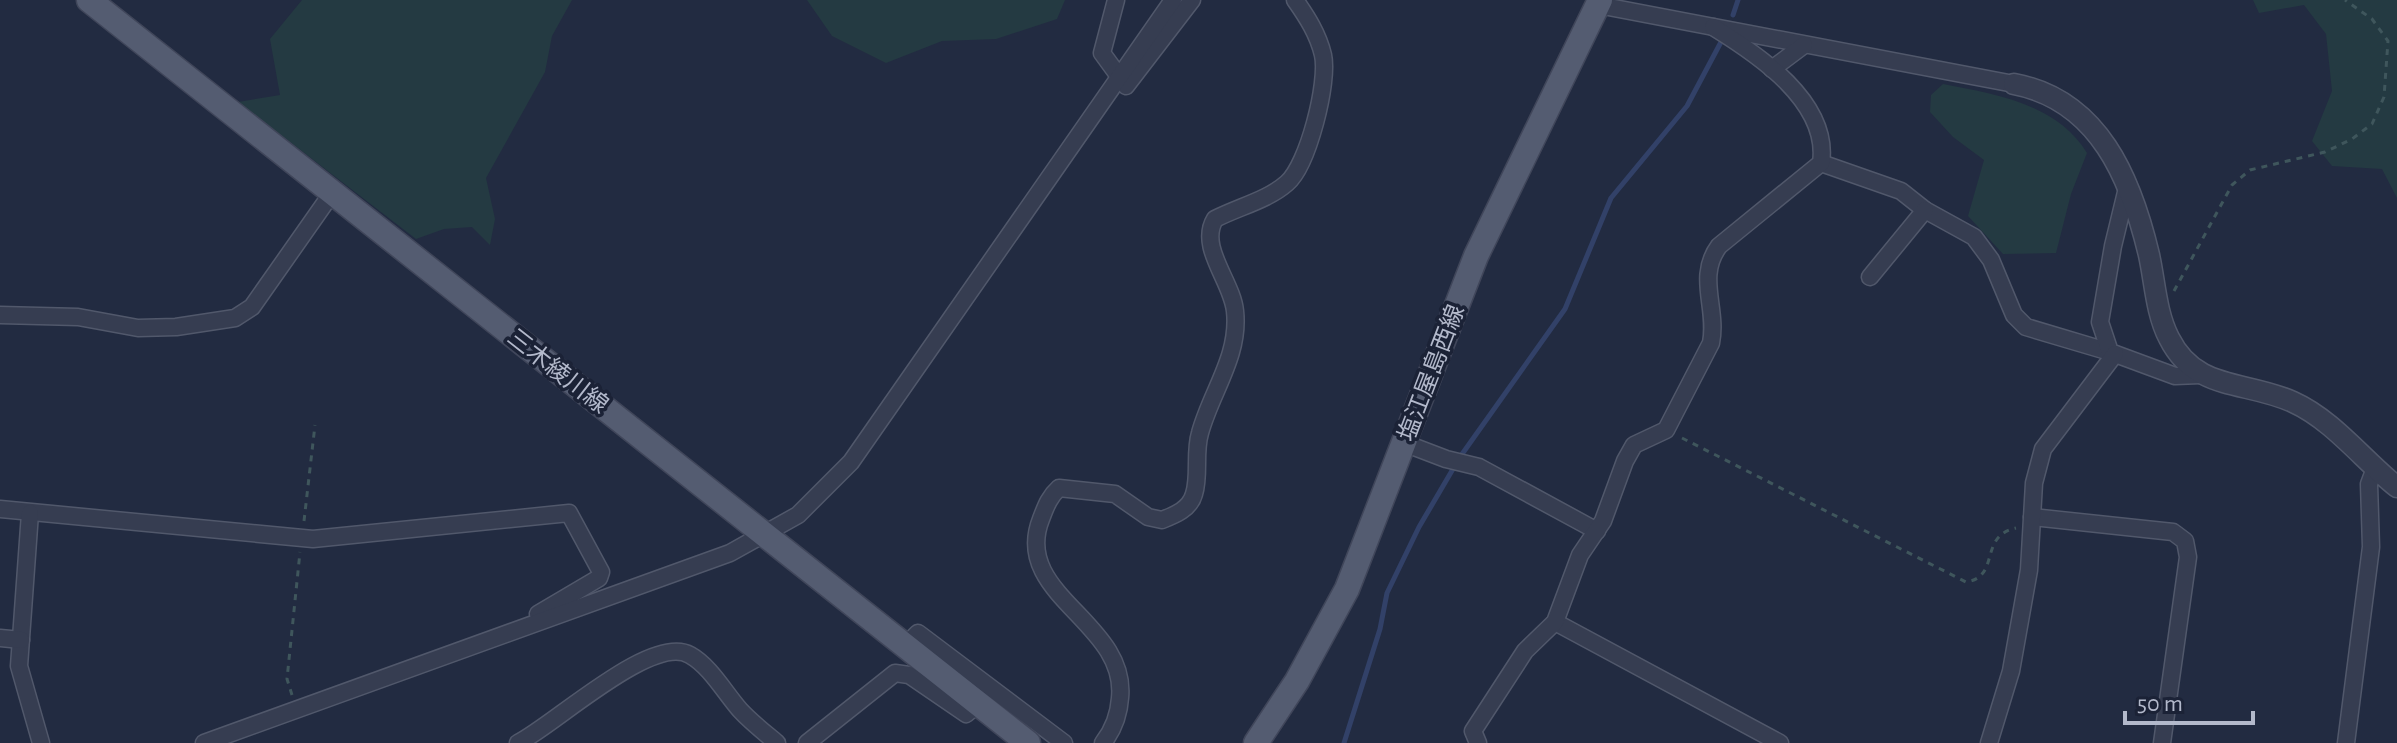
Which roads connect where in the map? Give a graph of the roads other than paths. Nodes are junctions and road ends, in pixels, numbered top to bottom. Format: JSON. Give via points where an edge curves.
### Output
{"nodes":[{"id":1,"x":89,"y":0,"type":"edge"},
{"id":2,"x":1116,"y":0,"type":"edge"},
{"id":3,"x":1173,"y":0,"type":"edge"},
{"id":4,"x":1192,"y":0,"type":"edge"},
{"id":5,"x":1295,"y":0,"type":"edge"},
{"id":6,"x":1593,"y":2,"type":"edge"},
{"id":7,"x":1713,"y":27,"type":"junction"},
{"id":8,"x":1804,"y":45,"type":"junction"},
{"id":9,"x":1772,"y":69,"type":"junction"},
{"id":10,"x":1120,"y":78,"type":"junction"},
{"id":11,"x":2014,"y":84,"type":"joint"},
{"id":12,"x":1821,"y":163,"type":"junction"},
{"id":13,"x":2128,"y":184,"type":"junction"},
{"id":14,"x":332,"y":193,"type":"junction"},
{"id":15,"x":1925,"y":210,"type":"junction"},
{"id":16,"x":1870,"y":277,"type":"dead end"},
{"id":17,"x":0,"y":315,"type":"edge"},
{"id":18,"x":2113,"y":353,"type":"junction"},
{"id":19,"x":2200,"y":375,"type":"junction"},
{"id":20,"x":1404,"y":443,"type":"junction"},
{"id":21,"x":2375,"y":468,"type":"junction"},
{"id":22,"x":2397,"y":487,"type":"edge"},
{"id":23,"x":0,"y":509,"type":"edge"},
{"id":24,"x":30,"y":513,"type":"junction"},
{"id":25,"x":2031,"y":525,"type":"junction"},
{"id":26,"x":1597,"y":531,"type":"junction"},
{"id":27,"x":765,"y":535,"type":"junction"},
{"id":28,"x":538,"y":622,"type":"junction"},
{"id":29,"x":1555,"y":622,"type":"junction"},
{"id":30,"x":0,"y":638,"type":"edge"},
{"id":31,"x":21,"y":640,"type":"junction"},
{"id":32,"x":905,"y":646,"type":"junction"},
{"id":33,"x":978,"y":704,"type":"junction"},
{"id":34,"x":1990,"y":742,"type":"edge"},
{"id":35,"x":41,"y":743,"type":"edge"},
{"id":36,"x":204,"y":743,"type":"edge"},
{"id":37,"x":518,"y":743,"type":"edge"},
{"id":38,"x":777,"y":743,"type":"edge"},
{"id":39,"x":807,"y":743,"type":"edge"},
{"id":40,"x":1028,"y":743,"type":"edge"},
{"id":41,"x":1064,"y":743,"type":"edge"},
{"id":42,"x":1103,"y":743,"type":"edge"},
{"id":43,"x":1256,"y":743,"type":"edge"},
{"id":44,"x":1478,"y":743,"type":"edge"},
{"id":45,"x":1780,"y":743,"type":"edge"},
{"id":46,"x":2162,"y":743,"type":"edge"},
{"id":47,"x":2346,"y":743,"type":"edge"}],
"edges":[{"from":1,"to":14,"type":"main road","name":"三木綾川線"},
{"from":2,"to":10,"type":"street","via":[[1102,53]]},
{"from":3,"to":10,"type":"street"},
{"from":4,"to":10,"type":"street","via":[[1126,86]]},
{"from":5,"to":42,"type":"street","via":[[1319,39],[1324,59],[1321,89],[1299,169],[1289,182],[1215,219],[1210,227],[1212,249],[1231,289],[1235,332],[1231,357],[1196,448],[1195,493],[1189,505],[1162,520],[1148,517],[1115,494],[1059,488],[1050,495],[1036,531],[1034,548],[1044,575],[1108,645],[1119,669],[1119,713]]},
{"from":6,"to":7,"type":"street"},
{"from":6,"to":20,"type":"main road","name":"塩江屋島西線","via":[[1476,256]]},
{"from":7,"to":8,"type":"street"},
{"from":7,"to":9,"type":"street"},
{"from":8,"to":9,"type":"street"},
{"from":8,"to":11,"type":"street"},
{"from":9,"to":12,"type":"street","via":[[1806,106],[1823,149]]},
{"from":10,"to":27,"type":"street","via":[[851,462],[798,515]]},
{"from":11,"to":13,"type":"street","via":[[2056,98],[2097,131]]},
{"from":12,"to":15,"type":"street","via":[[1901,191]]},
{"from":12,"to":26,"type":"street","via":[[1719,246],[1709,260],[1711,343],[1666,430],[1634,445]]},
{"from":13,"to":18,"type":"street","via":[[2100,322]]},
{"from":13,"to":19,"type":"street","via":[[2160,315],[2178,353]]},
{"from":14,"to":17,"type":"street","via":[[252,307],[235,318],[138,328],[78,317]]},
{"from":14,"to":27,"type":"main road","name":"三木綾川線"},
{"from":15,"to":16,"type":"street"},
{"from":15,"to":18,"type":"street","via":[[1974,237],[1991,260],[2014,315],[2026,327]]},
{"from":18,"to":19,"type":"street","via":[[2175,376]]},
{"from":18,"to":25,"type":"street","via":[[2043,449]]},
{"from":19,"to":21,"type":"street","via":[[2297,403]]},
{"from":20,"to":26,"type":"street","via":[[1479,467]]},
{"from":20,"to":43,"type":"main road","name":"塩江屋島西線","via":[[1347,589]]},
{"from":21,"to":22,"type":"street"},
{"from":21,"to":47,"type":"street","via":[[2369,484],[2371,547]]},
{"from":23,"to":24,"type":"street"},
{"from":24,"to":28,"type":"street","via":[[302,538],[569,513],[601,572],[536,615]]},
{"from":24,"to":31,"type":"street"},
{"from":25,"to":34,"type":"street","via":[[2029,570],[2011,671]]},
{"from":25,"to":46,"type":"street","via":[[2173,532],[2185,541],[2188,557]]},
{"from":26,"to":29,"type":"street","via":[[1575,567]]},
{"from":27,"to":28,"type":"street","via":[[730,553]]},
{"from":27,"to":32,"type":"main road","name":"三木綾川線"},
{"from":28,"to":36,"type":"street"},
{"from":29,"to":44,"type":"street","via":[[1525,651],[1473,731]]},
{"from":29,"to":45,"type":"street"},
{"from":30,"to":31,"type":"street"},
{"from":31,"to":35,"type":"street","via":[[19,666]]},
{"from":32,"to":33,"type":"main road","name":"三木綾川線"},
{"from":32,"to":41,"type":"street","via":[[918,633]]},
{"from":33,"to":39,"type":"street","via":[[966,714],[909,675],[895,673]]},
{"from":33,"to":40,"type":"main road","name":"三木綾川線"},
{"from":37,"to":38,"type":"street","via":[[643,660],[680,652],[704,667]]}]}
